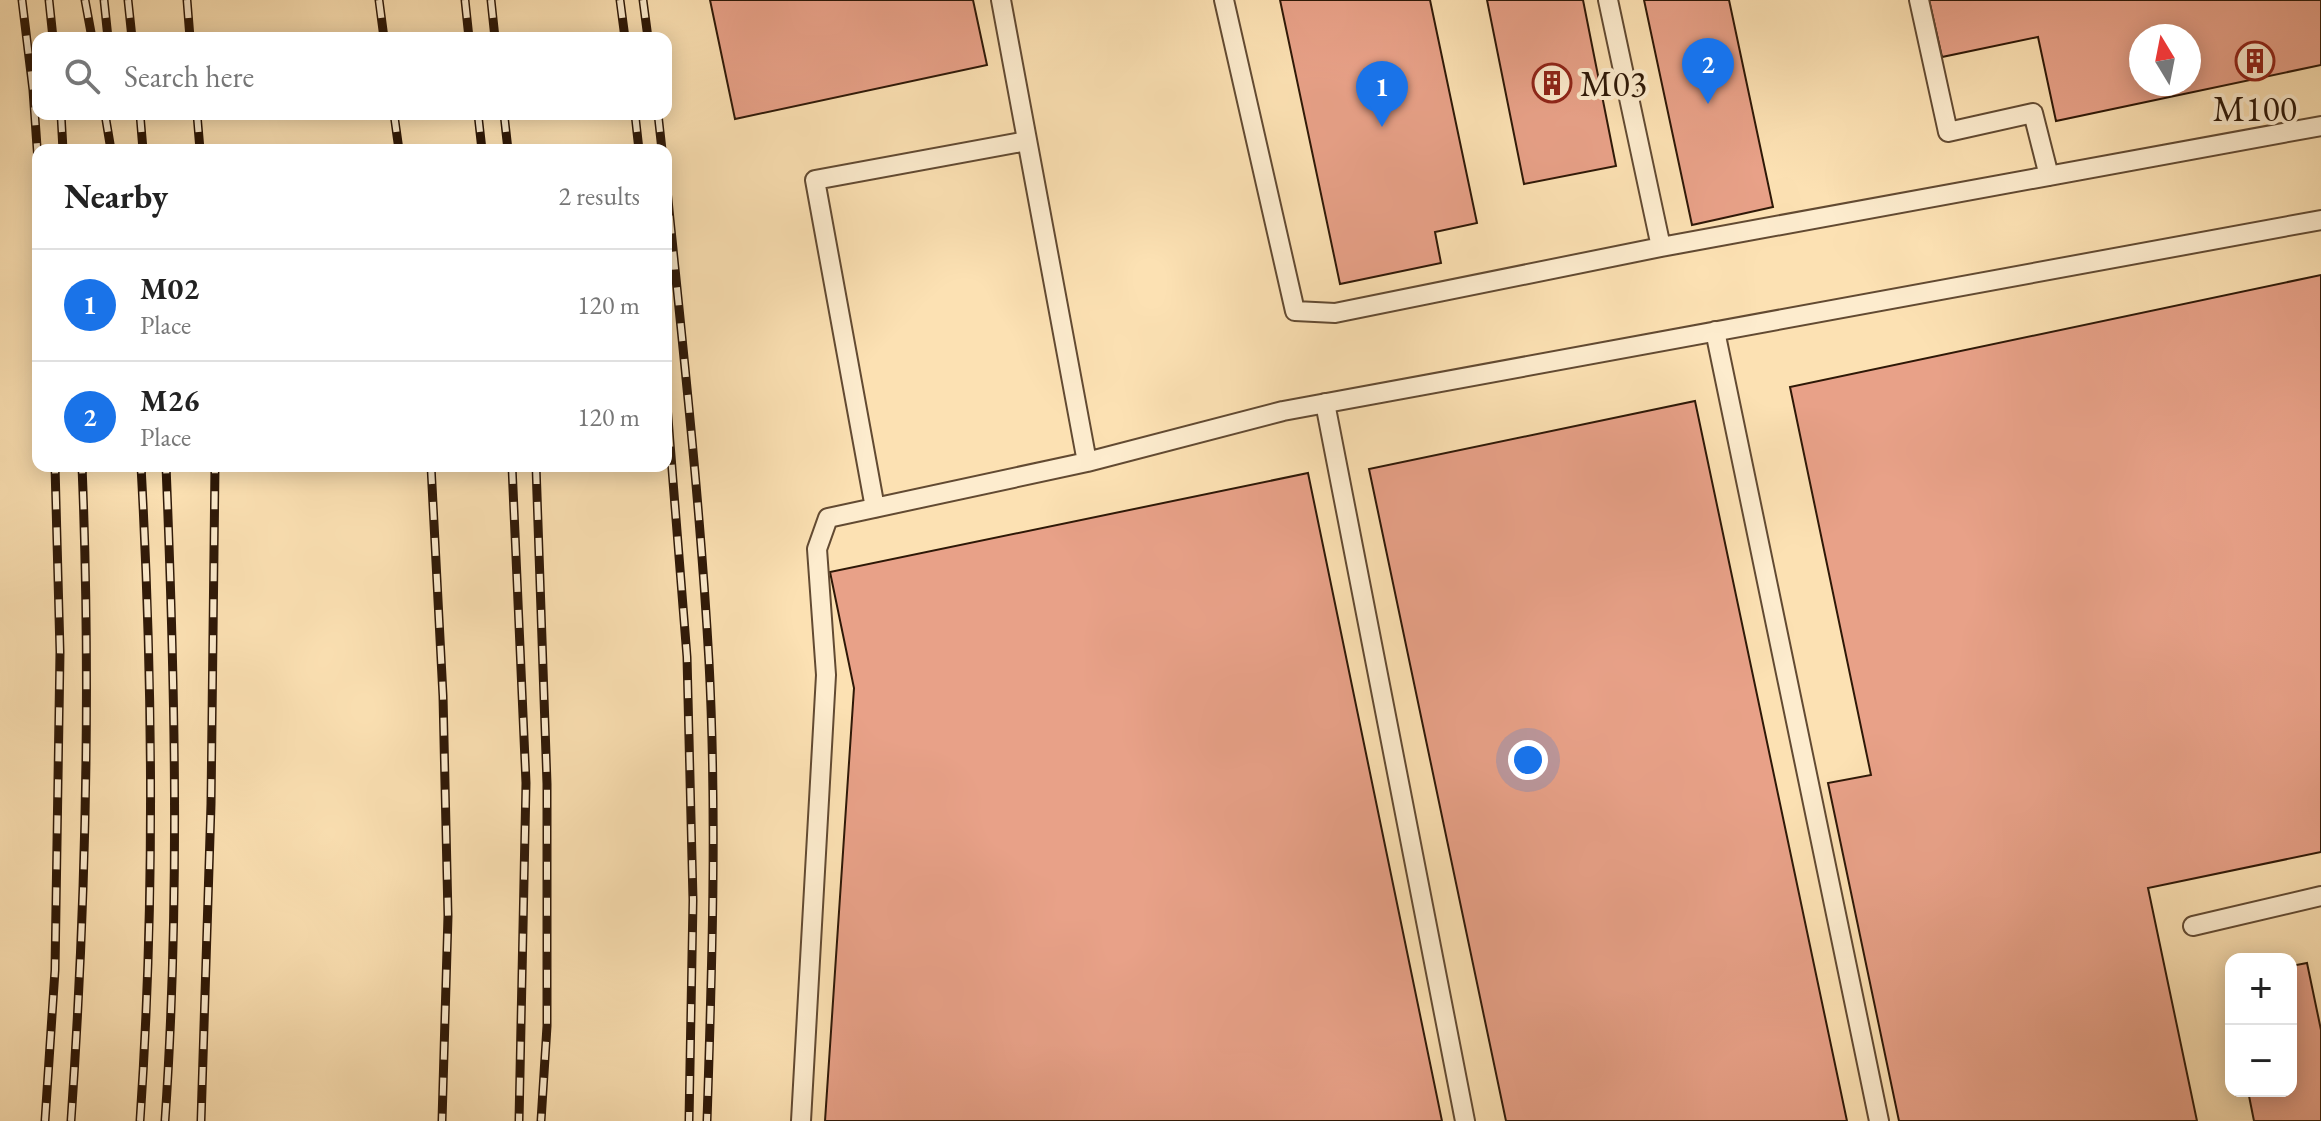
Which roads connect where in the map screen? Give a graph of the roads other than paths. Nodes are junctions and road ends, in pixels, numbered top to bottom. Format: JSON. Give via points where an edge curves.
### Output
{"nodes":[{"id":1,"x":1001,"y":0,"type":"edge"},
{"id":2,"x":1224,"y":0,"type":"edge"},
{"id":3,"x":1608,"y":0,"type":"edge"},
{"id":4,"x":1919,"y":0,"type":"edge"},
{"id":5,"x":2321,"y":126,"type":"edge"},
{"id":6,"x":1027,"y":141,"type":"junction"},
{"id":7,"x":2049,"y":176,"type":"junction"},
{"id":8,"x":2321,"y":220,"type":"edge"},
{"id":9,"x":1661,"y":247,"type":"junction"},
{"id":10,"x":1715,"y":331,"type":"junction"},
{"id":11,"x":1325,"y":403,"type":"junction"},
{"id":12,"x":1087,"y":462,"type":"junction"},
{"id":13,"x":875,"y":508,"type":"junction"},
{"id":14,"x":2321,"y":896,"type":"edge"},
{"id":15,"x":2193,"y":926,"type":"dead end"},
{"id":16,"x":801,"y":1121,"type":"edge"},
{"id":17,"x":1465,"y":1121,"type":"edge"},
{"id":18,"x":1879,"y":1121,"type":"edge"}],
"edges":[{"from":1,"to":6,"type":"lane"},
{"from":2,"to":9,"type":"lane","via":[[1295,311],[1335,313]]},
{"from":3,"to":9,"type":"lane"},
{"from":4,"to":7,"type":"lane","via":[[1948,132],[2033,113]]},
{"from":5,"to":7,"type":"lane"},
{"from":6,"to":12,"type":"lane"},
{"from":6,"to":13,"type":"lane","via":[[815,180]]},
{"from":7,"to":9,"type":"lane"},
{"from":8,"to":10,"type":"lane"},
{"from":10,"to":11,"type":"lane"},
{"from":10,"to":18,"type":"lane"},
{"from":11,"to":12,"type":"lane"},
{"from":11,"to":17,"type":"lane"},
{"from":12,"to":13,"type":"lane"},
{"from":13,"to":16,"type":"lane","via":[[828,518],[817,549],[826,675]]},
{"from":14,"to":15,"type":"lane"}]}
